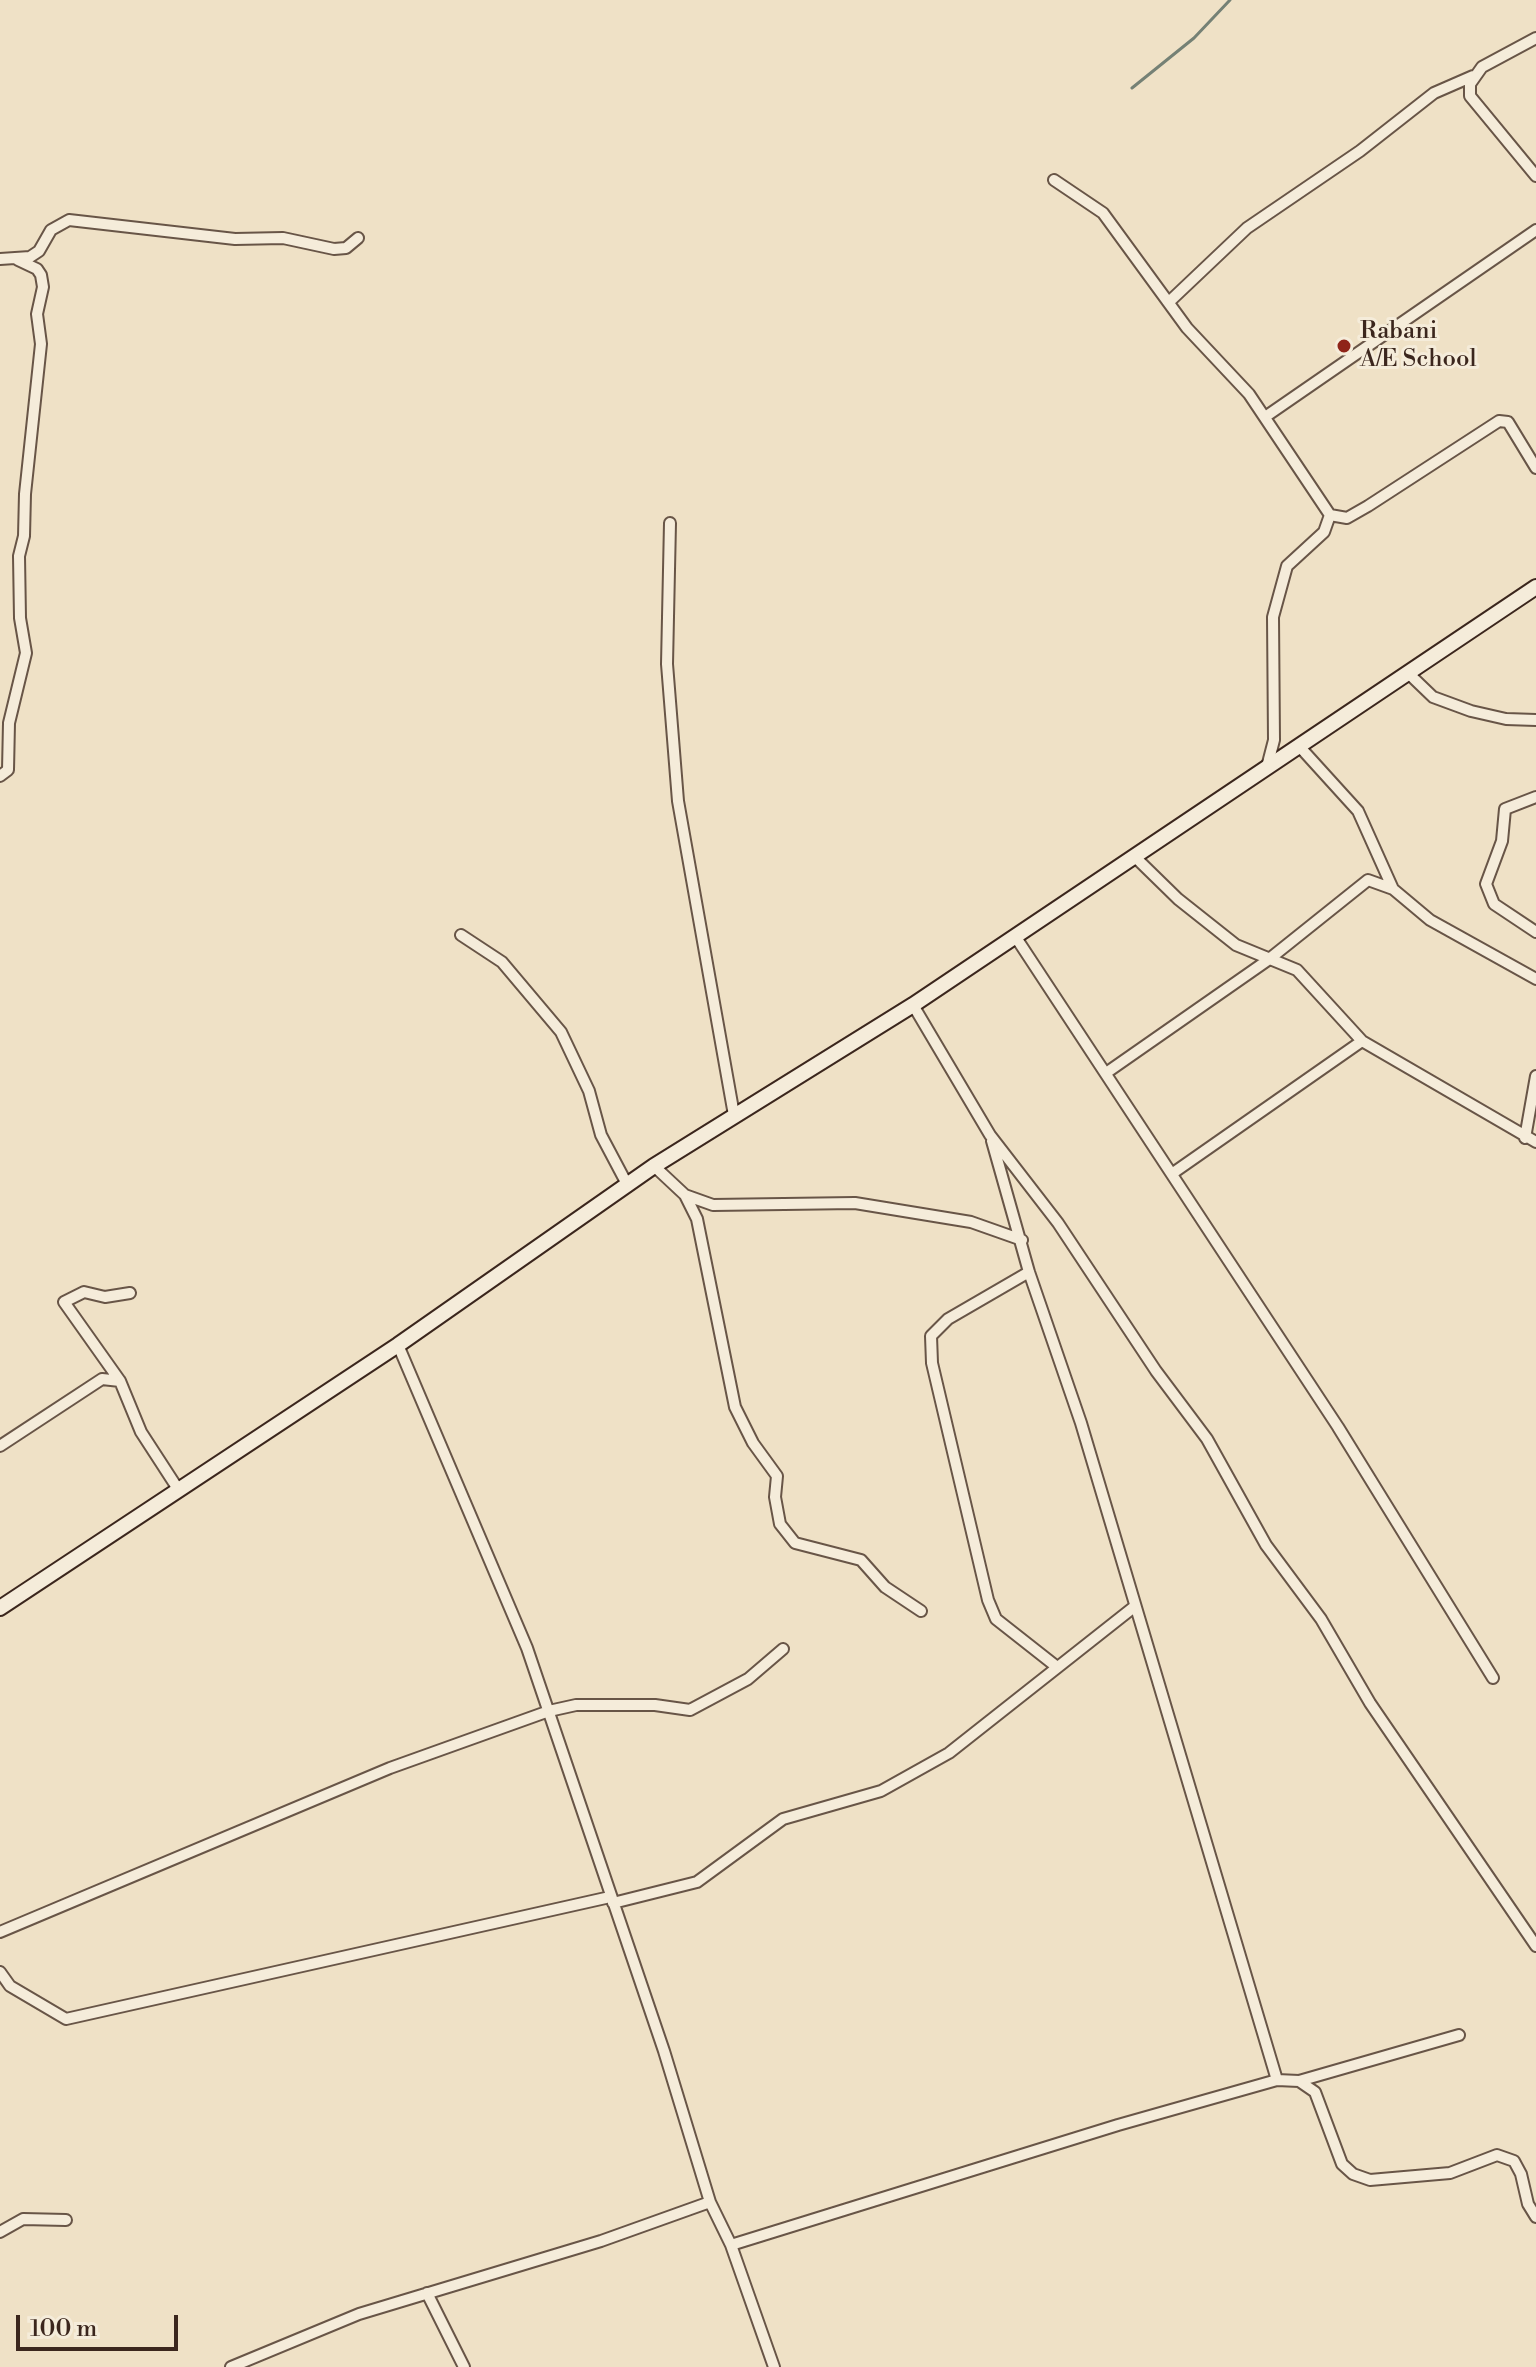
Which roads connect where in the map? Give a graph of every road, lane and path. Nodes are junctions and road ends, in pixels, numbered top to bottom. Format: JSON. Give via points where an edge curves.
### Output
{"nodes":[{"id":1,"x":1536,"y":38,"type":"edge"},
{"id":2,"x":1473,"y":76,"type":"junction"},
{"id":3,"x":1536,"y":176,"type":"edge"},
{"id":4,"x":1054,"y":180,"type":"dead end"},
{"id":5,"x":1536,"y":230,"type":"edge"},
{"id":6,"x":358,"y":238,"type":"dead end"},
{"id":7,"x":0,"y":259,"type":"edge"},
{"id":8,"x":18,"y":260,"type":"junction"},
{"id":9,"x":1170,"y":301,"type":"junction"},
{"id":10,"x":1265,"y":417,"type":"junction"},
{"id":11,"x":1536,"y":468,"type":"edge"},
{"id":12,"x":1330,"y":515,"type":"junction"},
{"id":13,"x":670,"y":523,"type":"dead end"},
{"id":14,"x":1536,"y":587,"type":"edge"},
{"id":15,"x":1407,"y":672,"type":"junction"},
{"id":16,"x":1536,"y":720,"type":"edge"},
{"id":17,"x":1299,"y":746,"type":"junction"},
{"id":18,"x":1267,"y":767,"type":"junction"},
{"id":19,"x":0,"y":776,"type":"edge"},
{"id":20,"x":1536,"y":797,"type":"edge"},
{"id":21,"x":1134,"y":856,"type":"junction"},
{"id":22,"x":1393,"y":889,"type":"junction"},
{"id":23,"x":1536,"y":932,"type":"edge"},
{"id":24,"x":461,"y":935,"type":"dead end"},
{"id":25,"x":1015,"y":936,"type":"junction"},
{"id":26,"x":1268,"y":960,"type":"junction"},
{"id":27,"x":1536,"y":979,"type":"edge"},
{"id":28,"x":913,"y":1005,"type":"junction"},
{"id":29,"x":1362,"y":1041,"type":"junction"},
{"id":30,"x":1106,"y":1073,"type":"junction"},
{"id":31,"x":1536,"y":1076,"type":"edge"},
{"id":32,"x":734,"y":1115,"type":"junction"},
{"id":33,"x":990,"y":1135,"type":"junction"},
{"id":34,"x":1531,"y":1140,"type":"edge"},
{"id":35,"x":654,"y":1166,"type":"junction"},
{"id":36,"x":1173,"y":1173,"type":"junction"},
{"id":37,"x":628,"y":1186,"type":"junction"},
{"id":38,"x":685,"y":1195,"type":"junction"},
{"id":39,"x":1022,"y":1240,"type":"junction"},
{"id":40,"x":1029,"y":1272,"type":"junction"},
{"id":41,"x":130,"y":1293,"type":"dead end"},
{"id":42,"x":398,"y":1345,"type":"junction"},
{"id":43,"x":120,"y":1381,"type":"junction"},
{"id":44,"x":0,"y":1446,"type":"edge"},
{"id":45,"x":178,"y":1489,"type":"junction"},
{"id":46,"x":1134,"y":1607,"type":"junction"},
{"id":47,"x":0,"y":1608,"type":"edge"},
{"id":48,"x":921,"y":1611,"type":"dead end"},
{"id":49,"x":783,"y":1649,"type":"dead end"},
{"id":50,"x":1057,"y":1667,"type":"junction"},
{"id":51,"x":1493,"y":1678,"type":"dead end"},
{"id":52,"x":549,"y":1711,"type":"junction"},
{"id":53,"x":612,"y":1900,"type":"junction"},
{"id":54,"x":0,"y":1932,"type":"edge"},
{"id":55,"x":1536,"y":1946,"type":"edge"},
{"id":56,"x":0,"y":1972,"type":"edge"},
{"id":57,"x":1459,"y":2035,"type":"dead end"},
{"id":58,"x":1277,"y":2080,"type":"junction"},
{"id":59,"x":1299,"y":2081,"type":"junction"},
{"id":60,"x":710,"y":2202,"type":"junction"},
{"id":61,"x":1536,"y":2217,"type":"edge"},
{"id":62,"x":66,"y":2220,"type":"dead end"},
{"id":63,"x":0,"y":2232,"type":"edge"},
{"id":64,"x":731,"y":2245,"type":"junction"},
{"id":65,"x":427,"y":2293,"type":"junction"},
{"id":66,"x":231,"y":2367,"type":"edge"},
{"id":67,"x":464,"y":2367,"type":"edge"},
{"id":68,"x":774,"y":2367,"type":"edge"}],
"edges":[{"from":1,"to":2,"type":"street"},
{"from":2,"to":3,"type":"street","via":[[1470,96]]},
{"from":2,"to":9,"type":"street","via":[[1434,93],[1247,228]]},
{"from":4,"to":9,"type":"street","via":[[1103,213]]},
{"from":5,"to":10,"type":"street"},
{"from":6,"to":8,"type":"street","via":[[346,248],[334,249],[283,238],[235,239],[69,220],[51,230],[39,251]]},
{"from":7,"to":8,"type":"street"},
{"from":8,"to":19,"type":"street","via":[[37,269],[43,287],[19,556],[26,653],[9,723],[8,770]]},
{"from":9,"to":10,"type":"street"},
{"from":10,"to":12,"type":"street"},
{"from":11,"to":12,"type":"street","via":[[1508,422],[1499,421],[1347,518]]},
{"from":12,"to":18,"type":"street","via":[[1324,532],[1287,566],[1273,617],[1274,740]]},
{"from":13,"to":32,"type":"street","via":[[667,664],[678,801]]},
{"from":14,"to":15,"type":"main road"},
{"from":15,"to":16,"type":"street","via":[[1433,697],[1506,719]]},
{"from":15,"to":17,"type":"main road"},
{"from":17,"to":18,"type":"main road"},
{"from":17,"to":22,"type":"street","via":[[1358,811]]},
{"from":18,"to":21,"type":"main road"},
{"from":20,"to":23,"type":"street","via":[[1505,809],[1502,841],[1486,884],[1494,904]]},
{"from":21,"to":25,"type":"main road"},
{"from":21,"to":26,"type":"street","via":[[1236,945]]},
{"from":22,"to":26,"type":"street","via":[[1368,880]]},
{"from":22,"to":27,"type":"street","via":[[1430,920]]},
{"from":24,"to":37,"type":"street","via":[[502,962],[561,1032],[589,1091],[601,1135]]},
{"from":25,"to":28,"type":"main road"},
{"from":25,"to":30,"type":"street"},
{"from":26,"to":29,"type":"street","via":[[1297,970]]},
{"from":26,"to":30,"type":"street"},
{"from":28,"to":32,"type":"main road"},
{"from":28,"to":33,"type":"street"},
{"from":29,"to":34,"type":"street"},
{"from":29,"to":36,"type":"street"},
{"from":30,"to":36,"type":"street"},
{"from":31,"to":34,"type":"street"},
{"from":32,"to":35,"type":"main road"},
{"from":33,"to":39,"type":"street"},
{"from":33,"to":55,"type":"street","via":[[1058,1223],[1207,1439],[1266,1545],[1321,1619],[1370,1703]]},
{"from":35,"to":37,"type":"main road"},
{"from":35,"to":38,"type":"street"},
{"from":36,"to":51,"type":"street"},
{"from":37,"to":42,"type":"main road"},
{"from":38,"to":39,"type":"street","via":[[713,1205],[855,1203],[971,1222]]},
{"from":38,"to":48,"type":"street","via":[[697,1219],[735,1407],[777,1476],[780,1524],[795,1543],[861,1560],[885,1587]]},
{"from":39,"to":40,"type":"street"},
{"from":40,"to":46,"type":"street","via":[[1081,1423]]},
{"from":40,"to":50,"type":"street","via":[[948,1319],[931,1336],[932,1363],[996,1619]]},
{"from":41,"to":43,"type":"street","via":[[105,1297],[84,1292],[64,1302]]},
{"from":42,"to":45,"type":"main road"},
{"from":42,"to":52,"type":"street"},
{"from":43,"to":44,"type":"street","via":[[102,1379]]},
{"from":43,"to":45,"type":"street","via":[[141,1432]]},
{"from":45,"to":47,"type":"main road"},
{"from":46,"to":50,"type":"street"},
{"from":46,"to":58,"type":"street"},
{"from":49,"to":52,"type":"street","via":[[748,1679],[690,1710],[576,1705]]},
{"from":50,"to":53,"type":"street","via":[[949,1753],[881,1791],[783,1819],[697,1882]]},
{"from":52,"to":53,"type":"street"},
{"from":52,"to":54,"type":"street","via":[[390,1768]]},
{"from":53,"to":56,"type":"street","via":[[66,2019],[10,1986]]},
{"from":53,"to":60,"type":"street"},
{"from":57,"to":59,"type":"street"},
{"from":58,"to":59,"type":"street"},
{"from":58,"to":64,"type":"street"},
{"from":59,"to":61,"type":"street","via":[[1315,2092],[1342,2164],[1353,2174],[1370,2180],[1450,2173],[1497,2155],[1514,2161]]},
{"from":60,"to":64,"type":"street"},
{"from":60,"to":65,"type":"street"},
{"from":62,"to":63,"type":"street","via":[[23,2219]]},
{"from":64,"to":68,"type":"street"},
{"from":65,"to":66,"type":"street","via":[[359,2314]]},
{"from":65,"to":67,"type":"street"}]}
